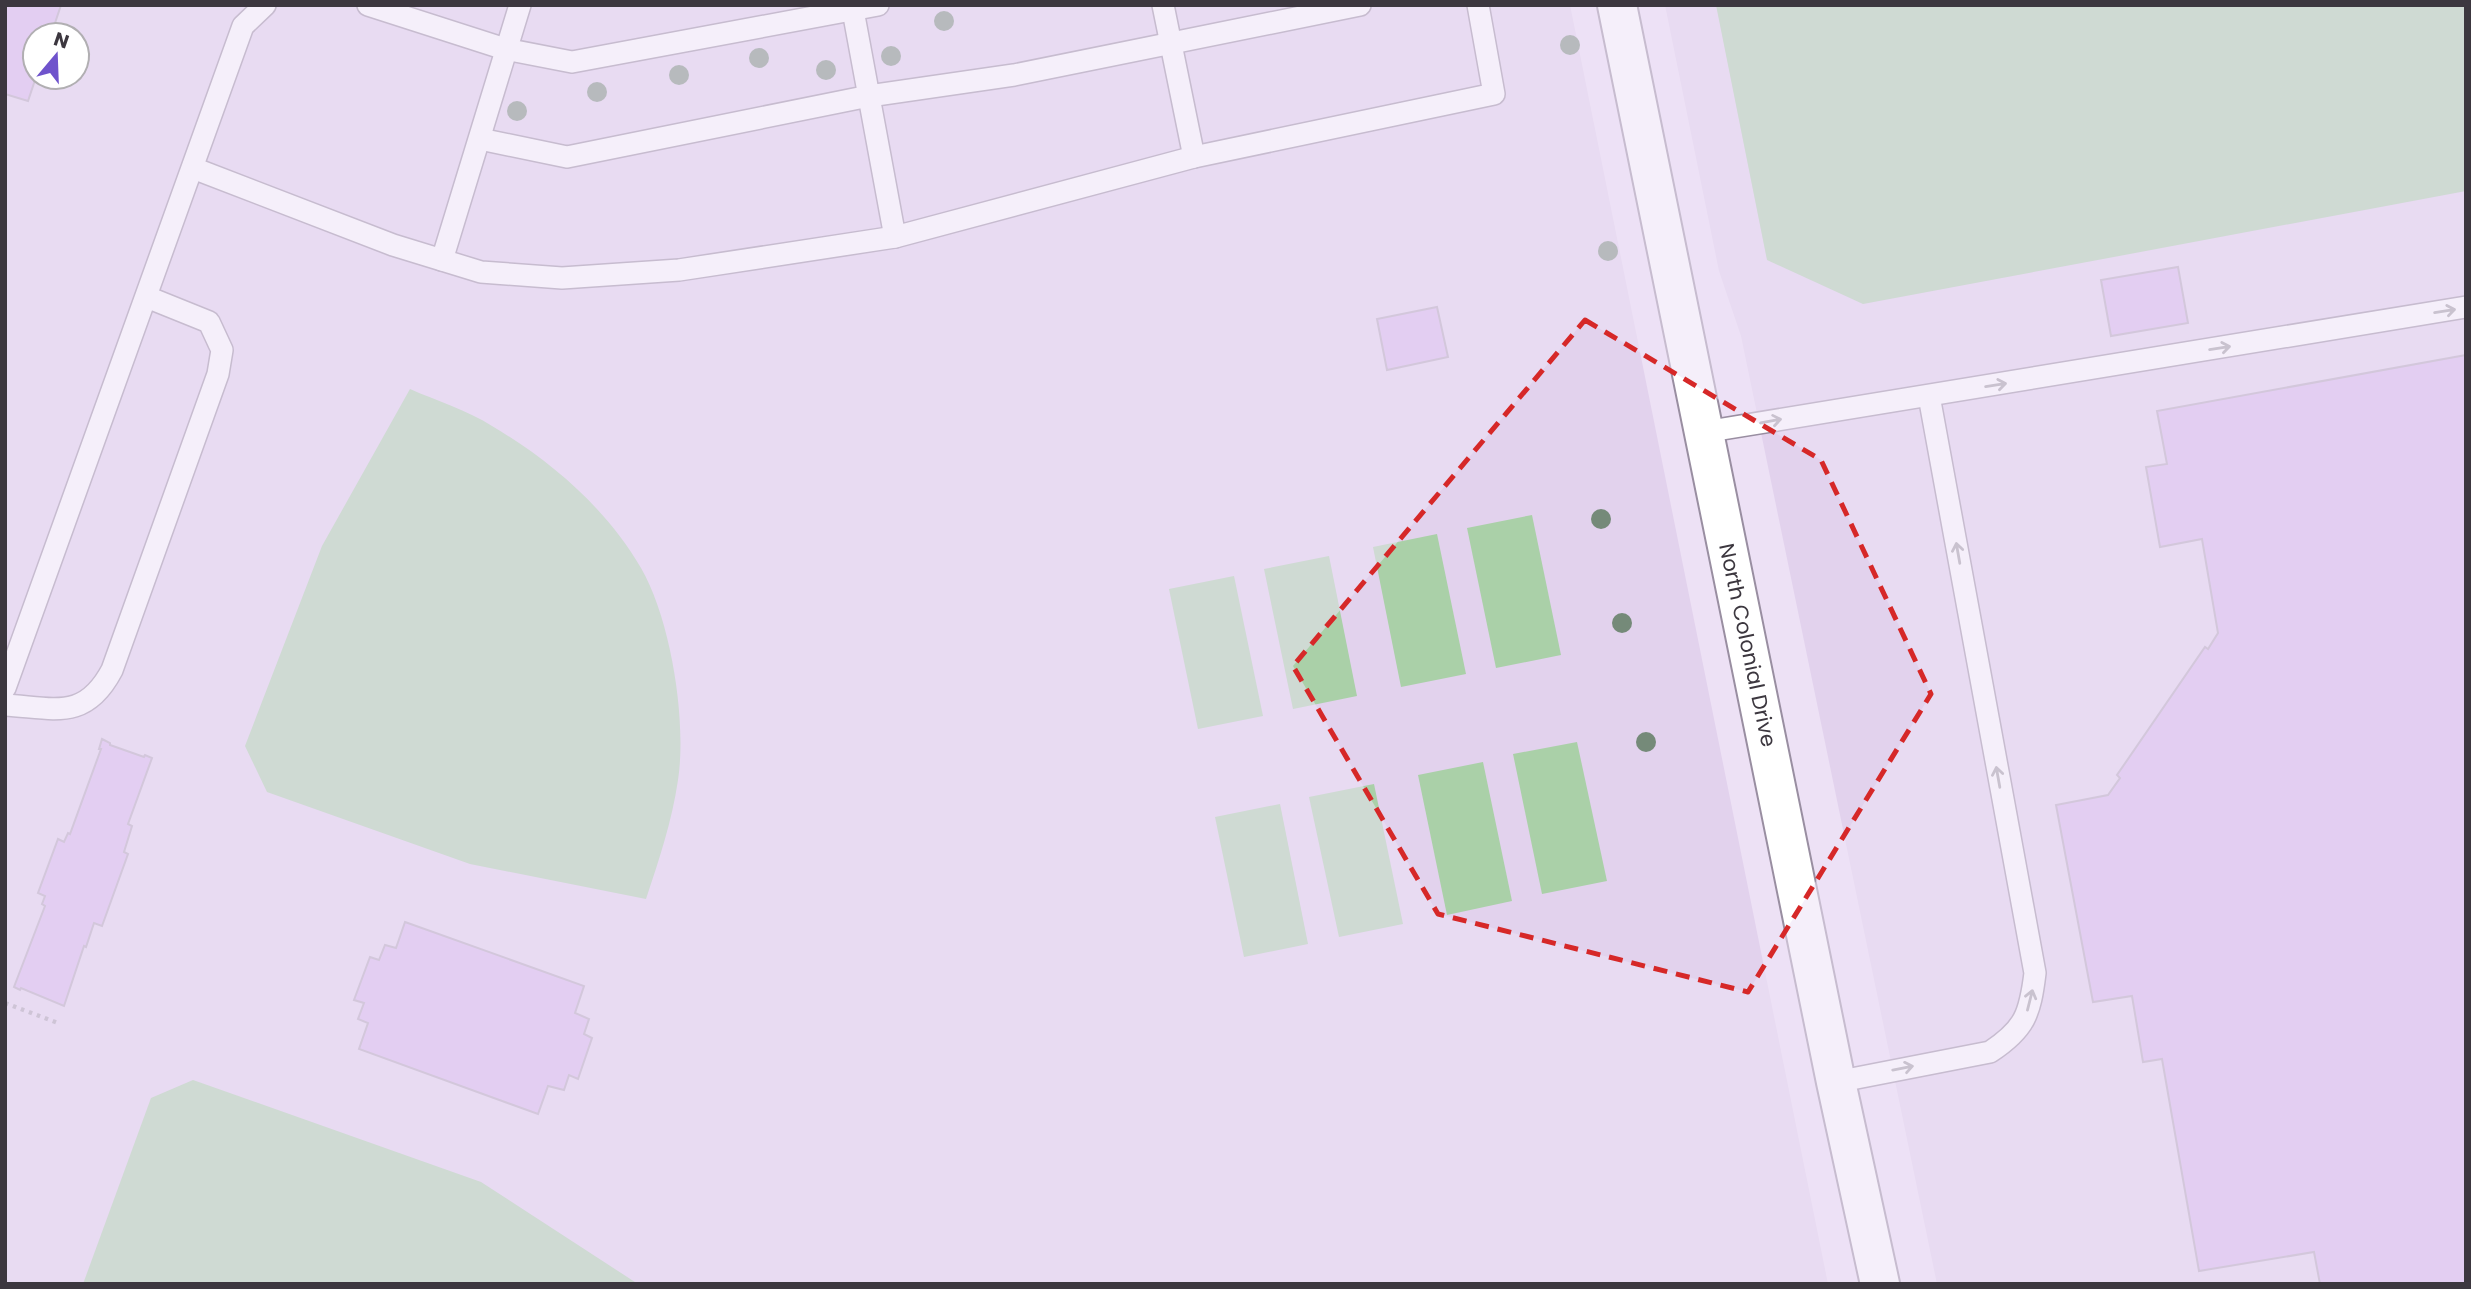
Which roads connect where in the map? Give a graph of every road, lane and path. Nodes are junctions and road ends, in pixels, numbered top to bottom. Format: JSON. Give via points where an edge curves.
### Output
{"nodes":[{"id":1,"x":265,"y":5,"type":"edge"},
{"id":2,"x":368,"y":5,"type":"edge"},
{"id":3,"x":520,"y":5,"type":"edge"},
{"id":4,"x":878,"y":5,"type":"edge"},
{"id":5,"x":1163,"y":5,"type":"edge"},
{"id":6,"x":1360,"y":5,"type":"edge"},
{"id":7,"x":1478,"y":5,"type":"edge"},
{"id":8,"x":1617,"y":5,"type":"edge"},
{"id":9,"x":853,"y":8,"type":"edge"},
{"id":10,"x":1171,"y":42,"type":"junction"},
{"id":11,"x":505,"y":49,"type":"junction"},
{"id":12,"x":869,"y":96,"type":"junction"},
{"id":13,"x":480,"y":139,"type":"junction"},
{"id":14,"x":1194,"y":157,"type":"junction"},
{"id":15,"x":193,"y":168,"type":"junction"},
{"id":16,"x":895,"y":237,"type":"junction"},
{"id":17,"x":442,"y":260,"type":"junction"},
{"id":18,"x":147,"y":297,"type":"junction"},
{"id":19,"x":2466,"y":307,"type":"edge"},
{"id":20,"x":1929,"y":396,"type":"junction"},
{"id":21,"x":1704,"y":432,"type":"junction"},
{"id":22,"x":5,"y":688,"type":"edge"},
{"id":23,"x":5,"y":705,"type":"edge"},
{"id":24,"x":5,"y":1003,"type":"edge"},
{"id":25,"x":58,"y":1023,"type":"dead end"},
{"id":26,"x":1836,"y":1082,"type":"junction"},
{"id":27,"x":1880,"y":1284,"type":"edge"}],
"edges":[{"from":1,"to":15,"type":"lane","via":[[243,26]]},
{"from":2,"to":11,"type":"lane"},
{"from":3,"to":11,"type":"lane"},
{"from":4,"to":9,"type":"lane"},
{"from":5,"to":10,"type":"lane"},
{"from":6,"to":10,"type":"lane"},
{"from":7,"to":14,"type":"lane","via":[[1494,94]]},
{"from":8,"to":21,"type":"street","name":"North Colonial Drive"},
{"from":9,"to":11,"type":"lane","via":[[572,62]]},
{"from":9,"to":12,"type":"lane"},
{"from":10,"to":12,"type":"lane","via":[[1014,75]]},
{"from":10,"to":14,"type":"lane"},
{"from":11,"to":13,"type":"lane"},
{"from":12,"to":13,"type":"lane","via":[[568,158]]},
{"from":12,"to":16,"type":"lane"},
{"from":13,"to":17,"type":"lane"},
{"from":14,"to":16,"type":"lane"},
{"from":15,"to":17,"type":"lane"},
{"from":15,"to":18,"type":"lane"},
{"from":16,"to":17,"type":"lane","via":[[679,270],[562,278],[481,272]]},
{"from":18,"to":22,"type":"lane"},
{"from":18,"to":23,"type":"lane","via":[[209,323],[222,350],[218,374],[104,685],[90,701],[66,709]]},
{"from":20,"to":19,"type":"lane","one_way":true},
{"from":21,"to":20,"type":"lane","one_way":true},
{"from":26,"to":20,"type":"lane","one_way":true,"via":[[1990,1052],[2009,1040],[2023,1023],[2032,999],[2035,973]]},
{"from":21,"to":26,"type":"street","name":"North Colonial Drive"},
{"from":24,"to":25,"type":"path"},
{"from":26,"to":27,"type":"street","name":"North Colonial Drive"}]}
